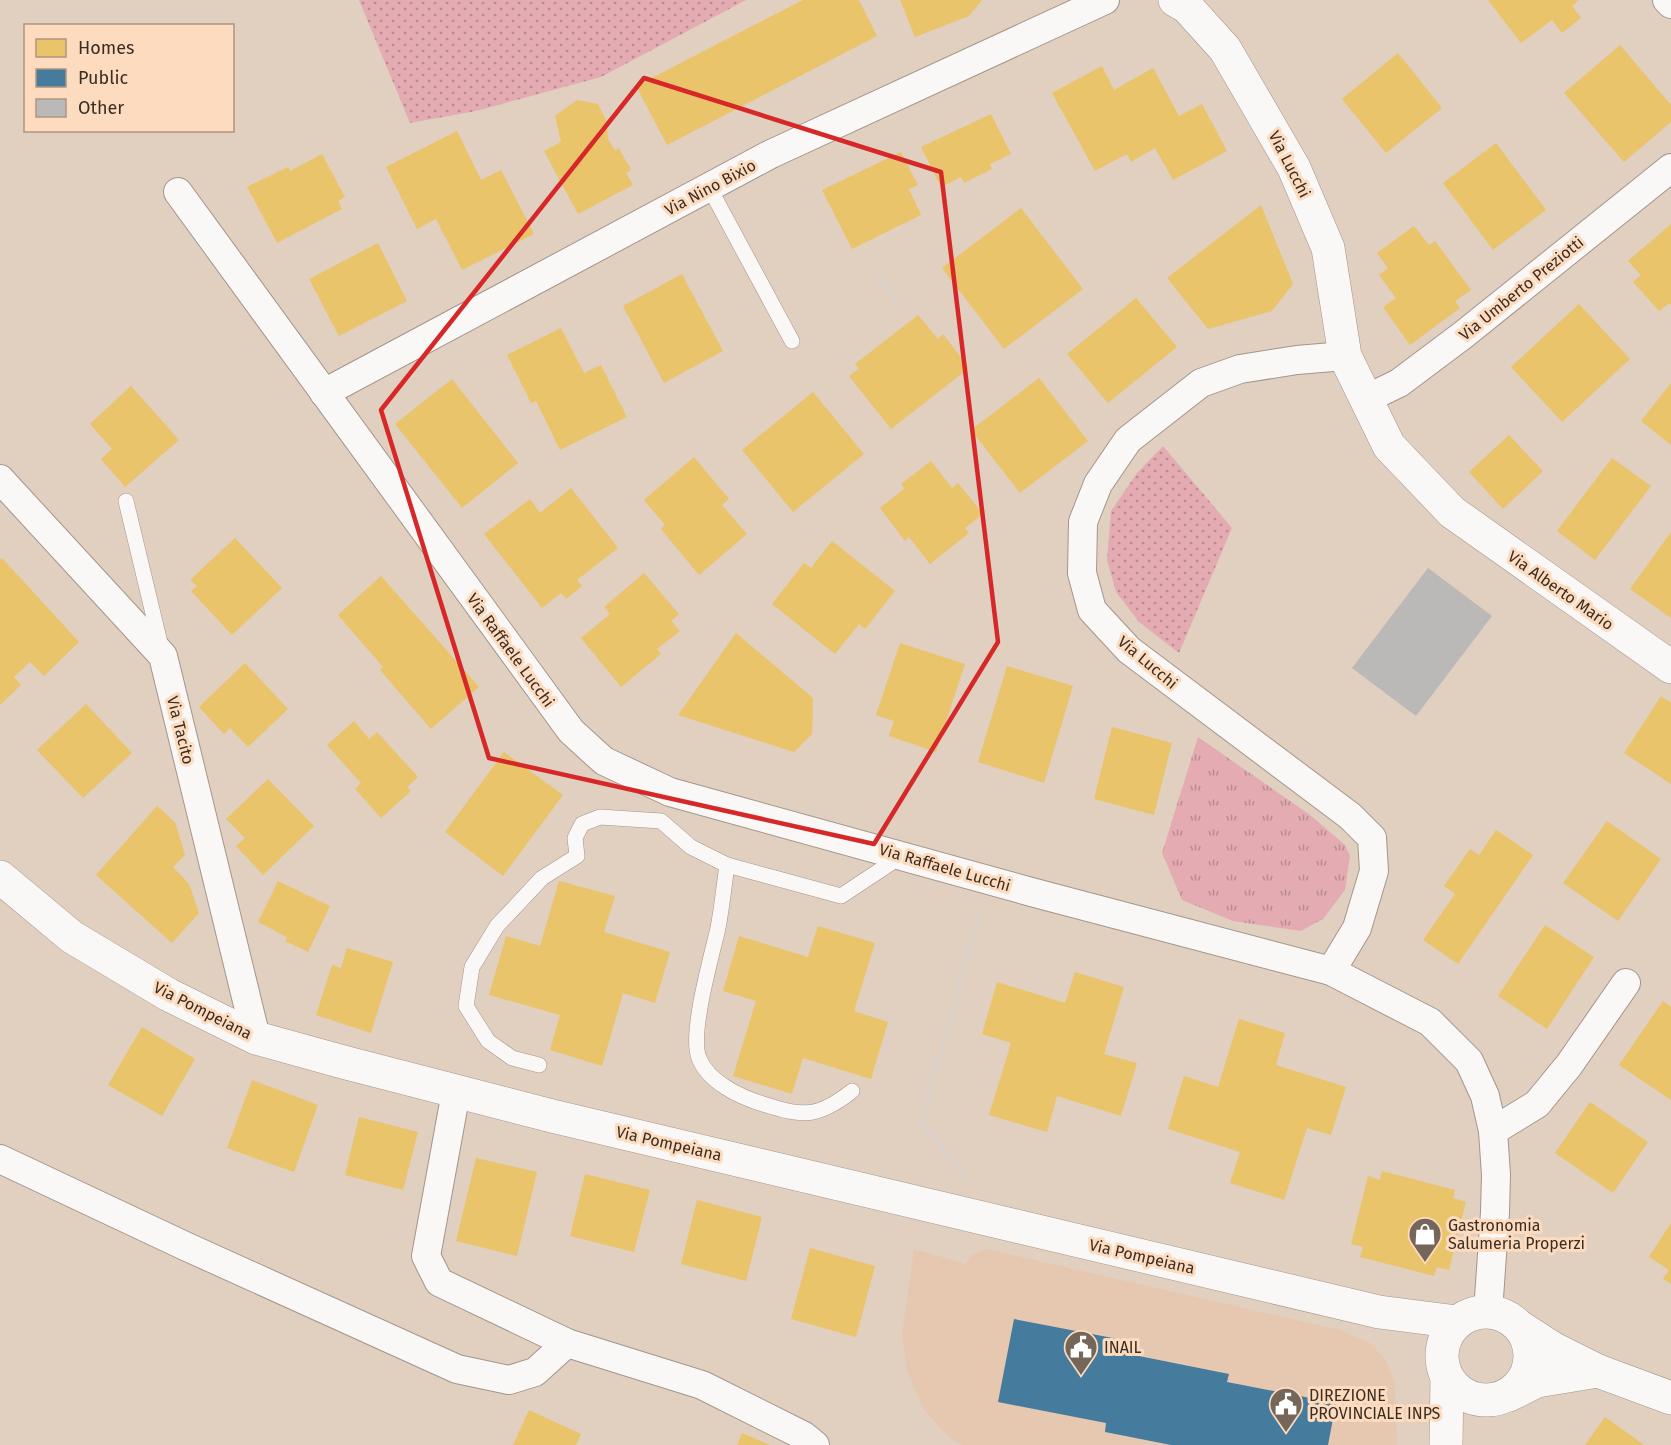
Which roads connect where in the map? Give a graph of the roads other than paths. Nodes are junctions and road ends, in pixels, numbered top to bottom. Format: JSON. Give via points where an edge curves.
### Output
{"nodes":[{"id":1,"x":1105,"y":0,"type":"edge"},
{"id":2,"x":1668,"y":0,"type":"edge"},
{"id":3,"x":1185,"y":2,"type":"edge"},
{"id":4,"x":1671,"y":4,"type":"edge"},
{"id":5,"x":1671,"y":168,"type":"edge"},
{"id":6,"x":709,"y":187,"type":"junction"},
{"id":7,"x":178,"y":192,"type":"dead end"},
{"id":8,"x":792,"y":341,"type":"dead end"},
{"id":9,"x":1345,"y":356,"type":"junction"},
{"id":10,"x":324,"y":393,"type":"junction"},
{"id":11,"x":1366,"y":399,"type":"junction"},
{"id":12,"x":0,"y":479,"type":"edge"},
{"id":13,"x":126,"y":501,"type":"dead end"},
{"id":14,"x":1452,"y":512,"type":"joint"},
{"id":15,"x":163,"y":656,"type":"junction"},
{"id":16,"x":1671,"y":667,"type":"edge"},
{"id":17,"x":670,"y":792,"type":"junction"},
{"id":18,"x":661,"y":821,"type":"junction"},
{"id":19,"x":903,"y":855,"type":"junction"},
{"id":20,"x":727,"y":865,"type":"junction"},
{"id":21,"x":0,"y":877,"type":"edge"},
{"id":22,"x":1331,"y":971,"type":"junction"},
{"id":23,"x":1626,"y":983,"type":"dead end"},
{"id":24,"x":256,"y":1038,"type":"junction"},
{"id":25,"x":539,"y":1065,"type":"dead end"},
{"id":26,"x":852,"y":1091,"type":"dead end"},
{"id":27,"x":456,"y":1092,"type":"junction"},
{"id":28,"x":1493,"y":1131,"type":"junction"},
{"id":29,"x":0,"y":1159,"type":"edge"},
{"id":30,"x":1379,"y":1312,"type":"junction"},
{"id":31,"x":1488,"y":1312,"type":"junction"},
{"id":32,"x":1457,"y":1322,"type":"junction"},
{"id":33,"x":1520,"y":1327,"type":"junction"},
{"id":34,"x":567,"y":1343,"type":"junction"},
{"id":35,"x":1444,"y":1369,"type":"junction"},
{"id":36,"x":1598,"y":1371,"type":"junction"},
{"id":37,"x":1499,"y":1398,"type":"junction"},
{"id":38,"x":1671,"y":1398,"type":"edge"},
{"id":39,"x":815,"y":1445,"type":"edge"},
{"id":40,"x":1446,"y":1445,"type":"edge"},
{"id":41,"x":1454,"y":1445,"type":"edge"}],
"edges":[{"from":1,"to":6,"type":"street","name":"Via Nino Bixio","via":[[771,154]]},
{"from":2,"to":4,"type":"street"},
{"from":3,"to":9,"type":"main road","name":"Via Lucchi","via":[[1225,49],[1294,168],[1328,248]]},
{"from":5,"to":11,"type":"street","name":"Via Umberto Preziotti","via":[[1463,335],[1399,383]]},
{"from":6,"to":8,"type":"lane"},
{"from":6,"to":10,"type":"street","name":"Via Nino Bixio"},
{"from":7,"to":10,"type":"street","name":"Via Raffaele Lucchi"},
{"from":9,"to":11,"type":"main road","name":"Via Lucchi"},
{"from":9,"to":22,"type":"street","name":"Via Lucchi","via":[[1240,369],[1201,382],[1128,440],[1098,484],[1083,522],[1082,573],[1092,610],[1129,650],[1350,816],[1371,838],[1374,872],[1357,928]]},
{"from":10,"to":17,"type":"street","name":"Via Raffaele Lucchi","via":[[572,731],[604,761]]},
{"from":11,"to":14,"type":"main road","name":"Via Lucchi","via":[[1389,446]]},
{"from":12,"to":15,"type":"street","name":"Via Tacito"},
{"from":13,"to":15,"type":"lane"},
{"from":14,"to":16,"type":"main road","name":"Via Alberto Mario"},
{"from":15,"to":24,"type":"street","name":"Via Tacito"},
{"from":17,"to":18,"type":"lane"},
{"from":17,"to":19,"type":"street","name":"Via Raffaele Lucchi"},
{"from":18,"to":20,"type":"lane","via":[[691,847]]},
{"from":18,"to":25,"type":"lane","via":[[600,817],[582,824],[575,838],[577,856],[542,878],[497,926],[472,967],[466,1006],[488,1041],[512,1058]]},
{"from":19,"to":20,"type":"lane","via":[[841,896]]},
{"from":19,"to":22,"type":"street","name":"Via Raffaele Lucchi"},
{"from":20,"to":26,"type":"lane","via":[[697,1033],[698,1056],[709,1076],[749,1100],[793,1114],[813,1113],[837,1103]]},
{"from":21,"to":24,"type":"main road","name":"Via Pompeiana","via":[[72,937],[169,995]]},
{"from":22,"to":28,"type":"street","name":"Via Raffaele Lucchi","via":[[1430,1022],[1469,1061],[1485,1096]]},
{"from":23,"to":28,"type":"street","via":[[1537,1104]]},
{"from":24,"to":27,"type":"main road","name":"Via Pompeiana"},
{"from":27,"to":30,"type":"main road","name":"Via Pompeiana"},
{"from":27,"to":34,"type":"street","via":[[426,1256],[439,1282]]},
{"from":28,"to":31,"type":"street","name":"Via Raffaele Lucchi","via":[[1494,1251]]},
{"from":29,"to":34,"type":"street","via":[[457,1369],[509,1380],[535,1372]]},
{"from":30,"to":32,"type":"main road","name":"Via Pompeiana"},
{"from":30,"to":35,"type":"main road","name":"Via Pompeiana"},
{"from":31,"to":32,"type":"main road","via":[[1472,1314]]},
{"from":31,"to":33,"type":"main road"},
{"from":32,"to":35,"type":"main road","via":[[1442,1346]]},
{"from":33,"to":36,"type":"main road"},
{"from":33,"to":37,"type":"main road","via":[[1528,1343],[1530,1361],[1524,1380]]},
{"from":34,"to":39,"type":"street","via":[[702,1385]]},
{"from":35,"to":37,"type":"main road","via":[[1458,1390],[1473,1399]]},
{"from":35,"to":40,"type":"main road"},
{"from":36,"to":37,"type":"main road","via":[[1537,1381]]},
{"from":36,"to":38,"type":"main road"},
{"from":37,"to":41,"type":"main road"}]}
